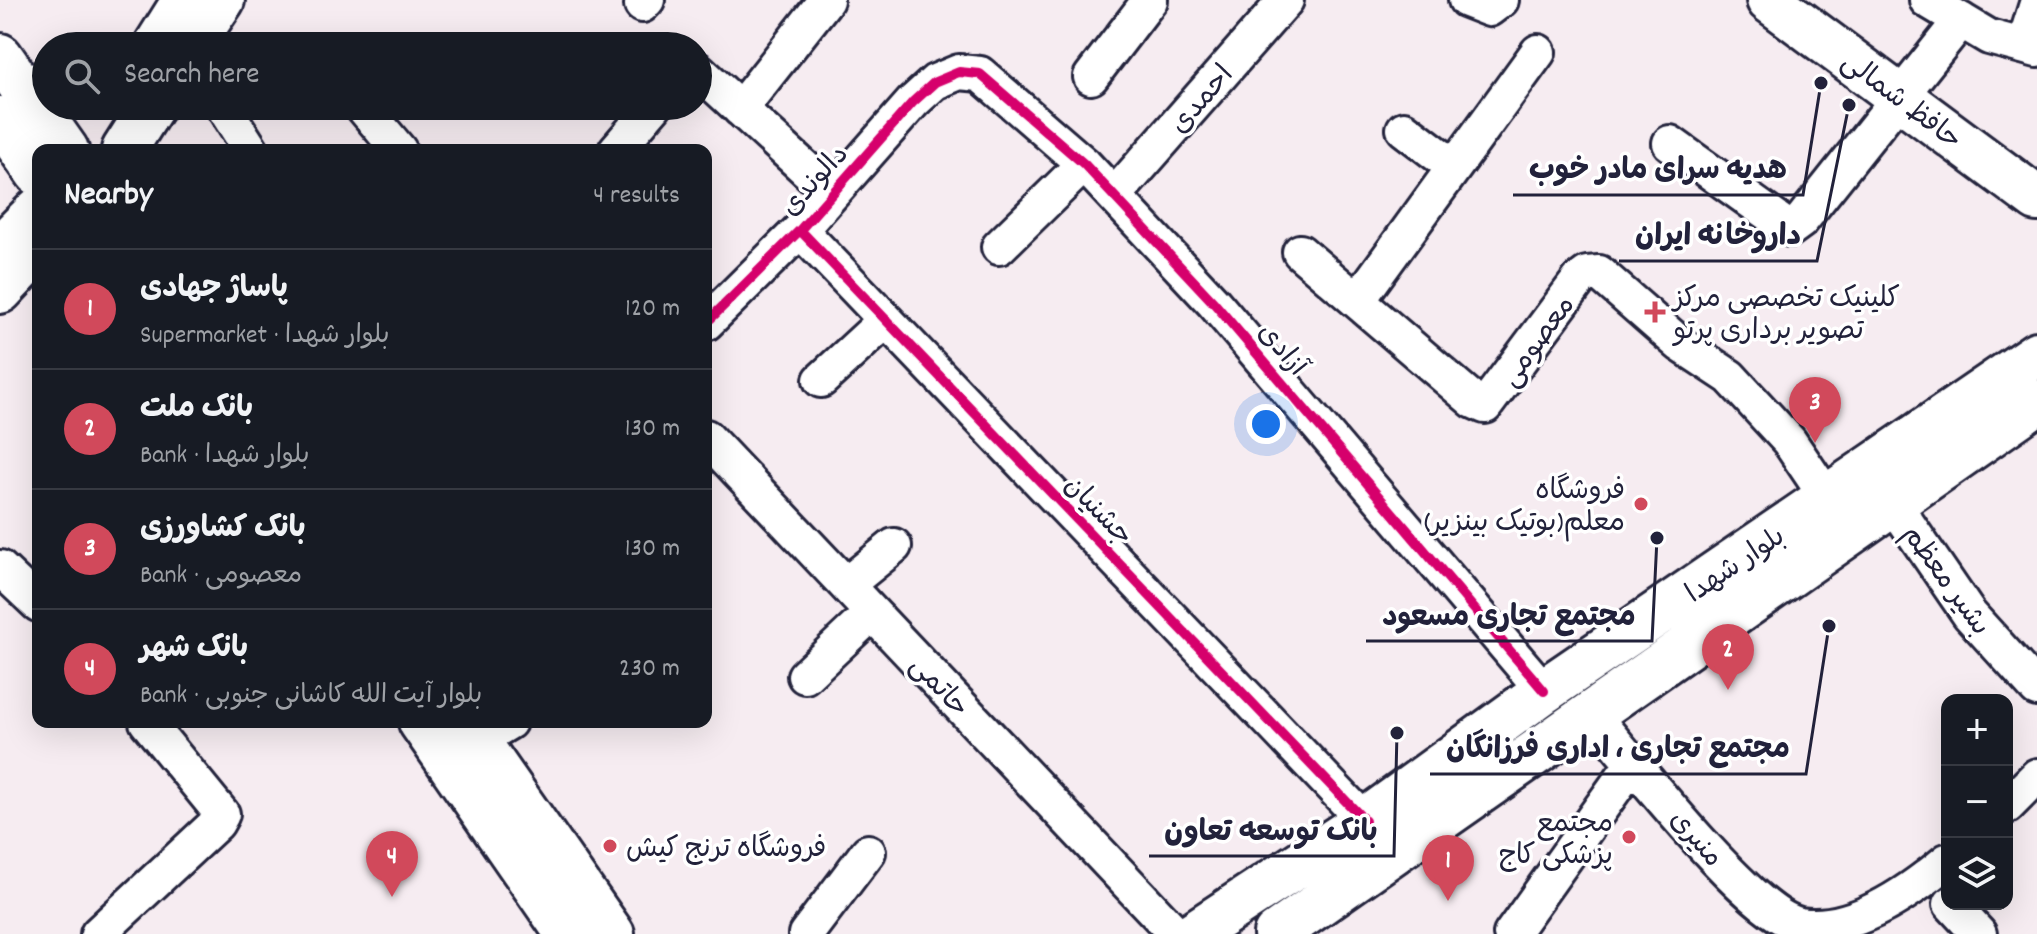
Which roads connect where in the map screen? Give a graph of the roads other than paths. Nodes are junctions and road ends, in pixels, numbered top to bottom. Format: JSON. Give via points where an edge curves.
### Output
{"nodes":[{"id":1,"x":185,"y":0,"type":"edge"},
{"id":2,"x":222,"y":0,"type":"edge"},
{"id":3,"x":826,"y":0,"type":"edge"},
{"id":4,"x":1150,"y":0,"type":"edge"},
{"id":5,"x":1286,"y":0,"type":"edge"},
{"id":6,"x":1466,"y":0,"type":"edge"},
{"id":7,"x":1501,"y":0,"type":"edge"},
{"id":8,"x":1769,"y":0,"type":"edge"},
{"id":9,"x":1927,"y":0,"type":"edge"},
{"id":10,"x":2037,"y":4,"type":"edge"},
{"id":11,"x":1961,"y":20,"type":"junction"},
{"id":12,"x":165,"y":32,"type":"edge"},
{"id":13,"x":200,"y":32,"type":"edge"},
{"id":14,"x":2030,"y":48,"type":"edge"},
{"id":15,"x":1538,"y":52,"type":"dead end"},
{"id":16,"x":0,"y":56,"type":"edge"},
{"id":17,"x":959,"y":72,"type":"joint"},
{"id":18,"x":1091,"y":77,"type":"dead end"},
{"id":19,"x":712,"y":83,"type":"edge"},
{"id":20,"x":1901,"y":98,"type":"junction"},
{"id":21,"x":32,"y":102,"type":"edge"},
{"id":22,"x":740,"y":109,"type":"junction"},
{"id":23,"x":0,"y":119,"type":"edge"},
{"id":24,"x":45,"y":120,"type":"edge"},
{"id":25,"x":109,"y":120,"type":"edge"},
{"id":26,"x":143,"y":120,"type":"edge"},
{"id":27,"x":232,"y":120,"type":"edge"},
{"id":28,"x":374,"y":120,"type":"edge"},
{"id":29,"x":642,"y":120,"type":"edge"},
{"id":30,"x":1404,"y":129,"type":"dead end"},
{"id":31,"x":1670,"y":143,"type":"dead end"},
{"id":32,"x":62,"y":144,"type":"edge"},
{"id":33,"x":94,"y":144,"type":"edge"},
{"id":34,"x":128,"y":144,"type":"edge"},
{"id":35,"x":247,"y":144,"type":"edge"},
{"id":36,"x":394,"y":144,"type":"edge"},
{"id":37,"x":621,"y":144,"type":"edge"},
{"id":38,"x":32,"y":164,"type":"edge"},
{"id":39,"x":1084,"y":164,"type":"junction"},
{"id":40,"x":1454,"y":167,"type":"junction"},
{"id":41,"x":832,"y":193,"type":"junction"},
{"id":42,"x":1114,"y":196,"type":"junction"},
{"id":43,"x":2037,"y":199,"type":"edge"},
{"id":44,"x":32,"y":216,"type":"edge"},
{"id":45,"x":800,"y":230,"type":"junction"},
{"id":46,"x":999,"y":247,"type":"dead end"},
{"id":47,"x":0,"y":248,"type":"edge"},
{"id":48,"x":1300,"y":252,"type":"dead end"},
{"id":49,"x":32,"y":257,"type":"edge"},
{"id":50,"x":0,"y":291,"type":"edge"},
{"id":51,"x":1358,"y":300,"type":"junction"},
{"id":52,"x":712,"y":317,"type":"edge"},
{"id":53,"x":886,"y":320,"type":"junction"},
{"id":54,"x":2037,"y":354,"type":"edge"},
{"id":55,"x":821,"y":380,"type":"dead end"},
{"id":56,"x":2037,"y":402,"type":"edge"},
{"id":57,"x":712,"y":443,"type":"edge"},
{"id":58,"x":1828,"y":499,"type":"junction"},
{"id":59,"x":1893,"y":503,"type":"junction"},
{"id":60,"x":894,"y":546,"type":"dead end"},
{"id":61,"x":0,"y":568,"type":"edge"},
{"id":62,"x":846,"y":585,"type":"junction"},
{"id":63,"x":32,"y":598,"type":"edge"},
{"id":64,"x":872,"y":613,"type":"junction"},
{"id":65,"x":805,"y":676,"type":"dead end"},
{"id":66,"x":2037,"y":689,"type":"edge"},
{"id":67,"x":1544,"y":691,"type":"junction"},
{"id":68,"x":1591,"y":714,"type":"junction"},
{"id":69,"x":152,"y":728,"type":"edge"},
{"id":70,"x":425,"y":728,"type":"edge"},
{"id":71,"x":483,"y":728,"type":"edge"},
{"id":72,"x":1633,"y":763,"type":"junction"},
{"id":73,"x":2037,"y":776,"type":"edge"},
{"id":74,"x":2013,"y":800,"type":"edge"},
{"id":75,"x":1365,"y":821,"type":"junction"},
{"id":76,"x":868,"y":852,"type":"dead end"},
{"id":77,"x":1941,"y":886,"type":"edge"},
{"id":78,"x":1961,"y":910,"type":"edge"},
{"id":79,"x":1829,"y":929,"type":"edge"},
{"id":80,"x":1513,"y":933,"type":"edge"},
{"id":81,"x":98,"y":934,"type":"edge"},
{"id":82,"x":568,"y":934,"type":"edge"},
{"id":83,"x":612,"y":934,"type":"edge"},
{"id":84,"x":806,"y":934,"type":"edge"},
{"id":85,"x":1176,"y":934,"type":"edge"},
{"id":86,"x":1193,"y":934,"type":"edge"},
{"id":87,"x":1276,"y":934,"type":"edge"},
{"id":88,"x":1979,"y":934,"type":"edge"}],
"edges":[{"from":1,"to":12,"type":"main road"},
{"from":2,"to":13,"type":"main road"},
{"from":3,"to":22,"type":"street"},
{"from":4,"to":18,"type":"street"},
{"from":5,"to":42,"type":"street","name":"احمدی"},
{"from":6,"to":7,"type":"street","via":[[1489,9]]},
{"from":8,"to":20,"type":"main road","name":"حافظ شمالی"},
{"from":9,"to":11,"type":"street"},
{"from":10,"to":14,"type":"street"},
{"from":11,"to":14,"type":"street","via":[[1989,37]]},
{"from":11,"to":20,"type":"street"},
{"from":15,"to":40,"type":"street"},
{"from":16,"to":21,"type":"main road"},
{"from":17,"to":39,"type":"street","name":"آزادی","via":[[980,74]]},
{"from":17,"to":41,"type":"street","name":"دالوندی","via":[[935,82],[913,102]]},
{"from":19,"to":22,"type":"street"},
{"from":20,"to":31,"type":"street","via":[[1790,229]]},
{"from":20,"to":43,"type":"main road","name":"حافظ شمالی"},
{"from":22,"to":41,"type":"street"},
{"from":23,"to":38,"type":"main road"},
{"from":24,"to":32,"type":"main road"},
{"from":25,"to":33,"type":"main road"},
{"from":26,"to":34,"type":"main road"},
{"from":27,"to":35,"type":"street"},
{"from":28,"to":36,"type":"street"},
{"from":29,"to":37,"type":"street"},
{"from":30,"to":40,"type":"street"},
{"from":39,"to":42,"type":"street","name":"آزادی"},
{"from":39,"to":46,"type":"street"},
{"from":40,"to":51,"type":"street"},
{"from":41,"to":45,"type":"street","name":"دالوندی"},
{"from":42,"to":67,"type":"street","name":"آزادی","via":[[1224,315]]},
{"from":44,"to":47,"type":"main road"},
{"from":45,"to":52,"type":"street","name":"دالوندی"},
{"from":45,"to":53,"type":"street","name":"جشنیان"},
{"from":48,"to":51,"type":"street","name":"معصومی"},
{"from":49,"to":50,"type":"main road"},
{"from":51,"to":58,"type":"street","name":"معصومی","via":[[1485,406],[1579,280],[1599,273],[1680,344],[1730,377],[1789,441]]},
{"from":53,"to":55,"type":"street"},
{"from":53,"to":75,"type":"street","name":"جشنیان"},
{"from":54,"to":58,"type":"main road","name":"بلوار شهدا"},
{"from":56,"to":59,"type":"main road","name":"بلوار شهدا"},
{"from":57,"to":62,"type":"street","name":"حاتمی"},
{"from":58,"to":67,"type":"main road","name":"بلوار شهدا"},
{"from":59,"to":66,"type":"street","name":"بشیر معظم","via":[[1969,614]]},
{"from":59,"to":68,"type":"main road","name":"بلوار شهدا"},
{"from":60,"to":62,"type":"street"},
{"from":61,"to":63,"type":"street"},
{"from":62,"to":64,"type":"street","name":"حاتمی"},
{"from":64,"to":65,"type":"street"},
{"from":64,"to":85,"type":"street","name":"حاتمی"},
{"from":67,"to":75,"type":"main road","name":"بلوار شهدا"},
{"from":68,"to":72,"type":"street","name":"منیری"},
{"from":68,"to":87,"type":"main road","name":"بلوار شهدا"},
{"from":69,"to":81,"type":"street","via":[[222,814]]},
{"from":70,"to":82,"type":"main road"},
{"from":71,"to":83,"type":"main road"},
{"from":72,"to":79,"type":"street","name":"منیری","via":[[1740,886],[1778,917]]},
{"from":72,"to":80,"type":"street"},
{"from":73,"to":74,"type":"street"},
{"from":75,"to":86,"type":"main road","name":"بلوار شهدا"},
{"from":76,"to":84,"type":"street"},
{"from":77,"to":79,"type":"street","via":[[1897,897]]},
{"from":78,"to":88,"type":"street"}]}
